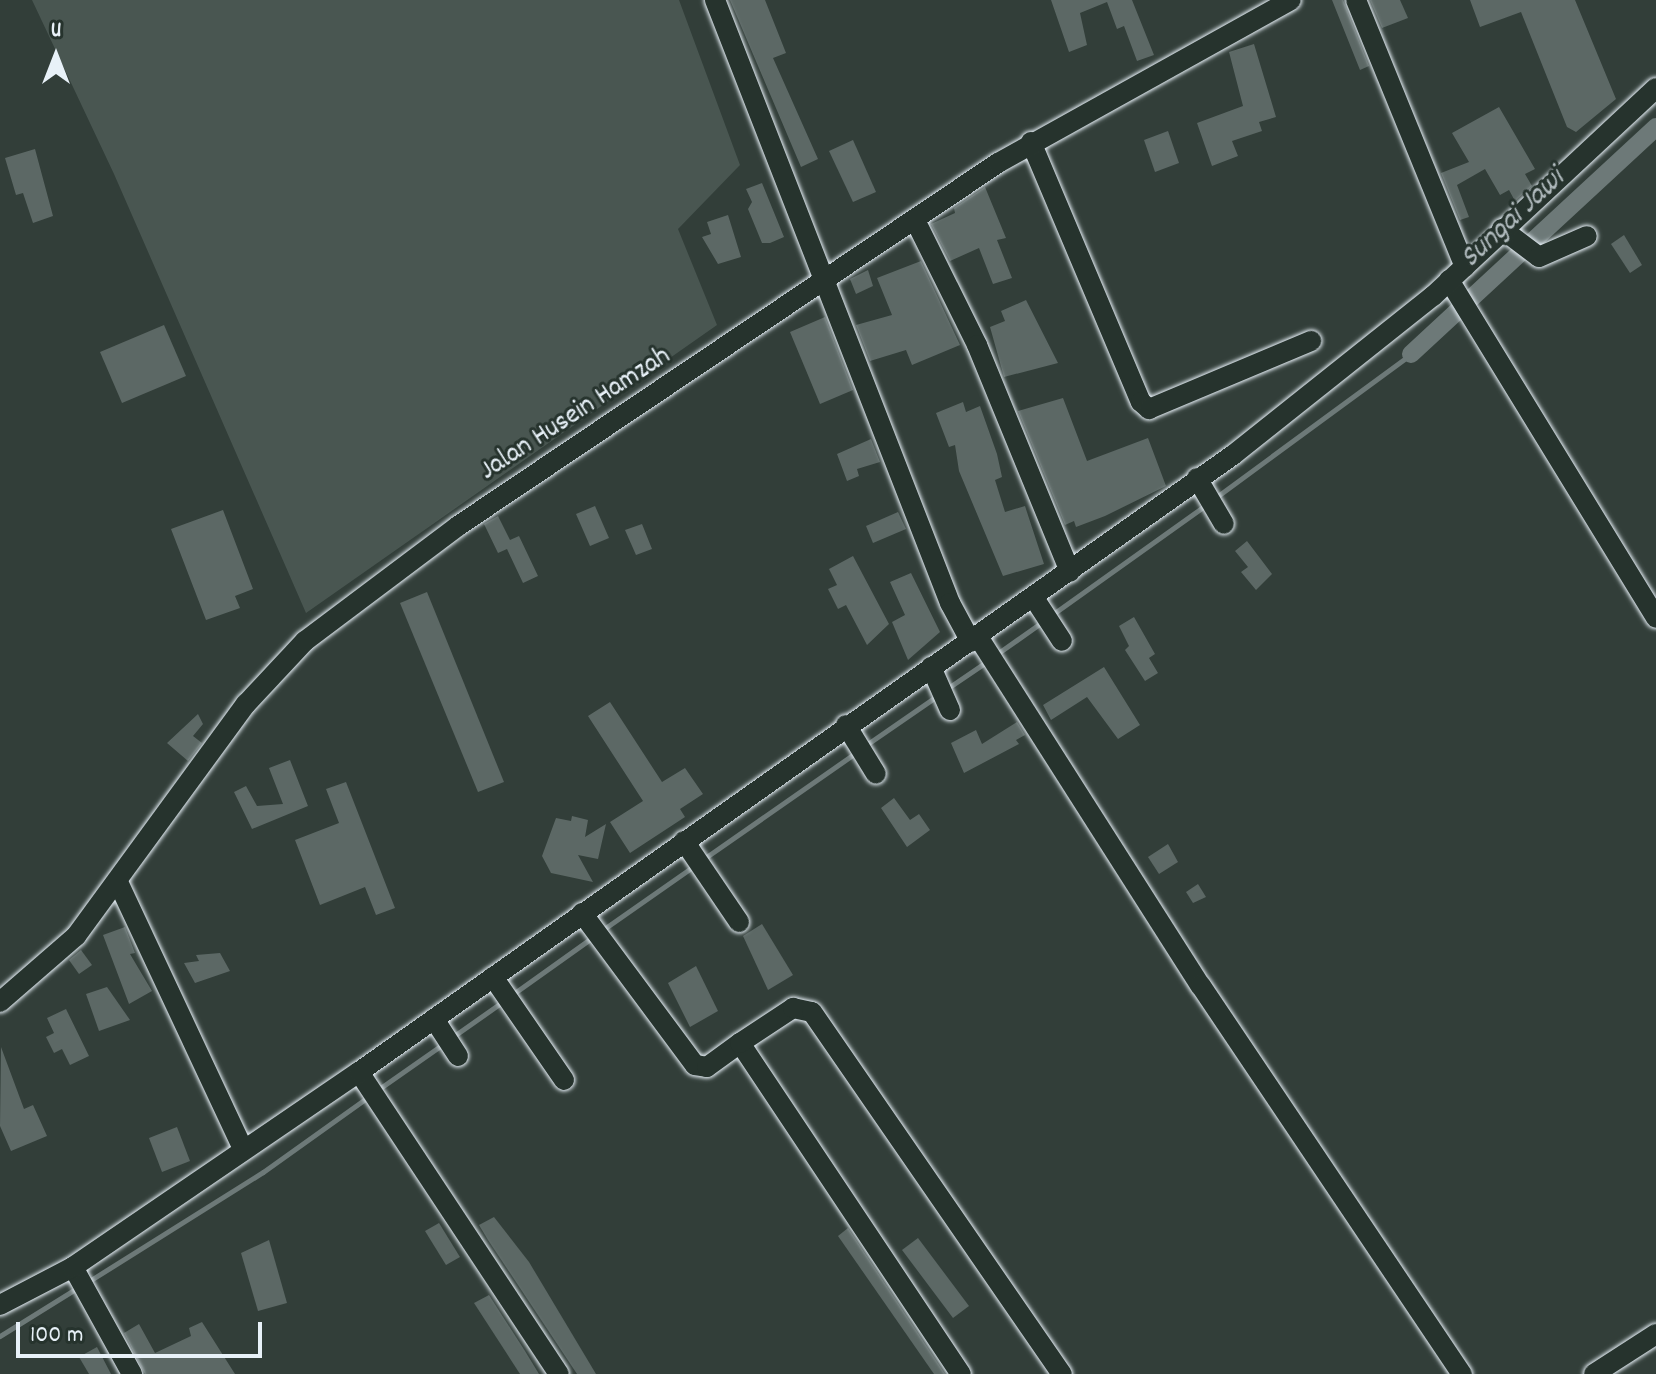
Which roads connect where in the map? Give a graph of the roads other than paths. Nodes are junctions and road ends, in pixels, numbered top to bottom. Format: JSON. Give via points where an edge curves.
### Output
{"nodes":[{"id":1,"x":715,"y":0,"type":"edge"},
{"id":2,"x":1291,"y":0,"type":"edge"},
{"id":3,"x":1356,"y":0,"type":"edge"},
{"id":4,"x":1656,"y":88,"type":"edge"},
{"id":5,"x":1031,"y":142,"type":"junction"},
{"id":6,"x":915,"y":220,"type":"junction"},
{"id":7,"x":1509,"y":232,"type":"junction"},
{"id":8,"x":1587,"y":236,"type":"dead end"},
{"id":9,"x":1456,"y":278,"type":"junction"},
{"id":10,"x":827,"y":281,"type":"junction"},
{"id":11,"x":1311,"y":341,"type":"dead end"},
{"id":12,"x":1200,"y":482,"type":"junction"},
{"id":13,"x":1221,"y":519,"type":"dead end"},
{"id":14,"x":1070,"y":572,"type":"junction"},
{"id":15,"x":1038,"y":602,"type":"junction"},
{"id":16,"x":1656,"y":618,"type":"edge"},
{"id":17,"x":1059,"y":637,"type":"dead end"},
{"id":18,"x":977,"y":640,"type":"junction"},
{"id":19,"x":932,"y":670,"type":"junction"},
{"id":20,"x":948,"y":705,"type":"dead end"},
{"id":21,"x":848,"y":728,"type":"junction"},
{"id":22,"x":874,"y":770,"type":"dead end"},
{"id":23,"x":687,"y":845,"type":"junction"},
{"id":24,"x":118,"y":882,"type":"junction"},
{"id":25,"x":586,"y":918,"type":"junction"},
{"id":26,"x":739,"y":922,"type":"dead end"},
{"id":27,"x":495,"y":981,"type":"junction"},
{"id":28,"x":0,"y":1002,"type":"edge"},
{"id":29,"x":437,"y":1025,"type":"junction"},
{"id":30,"x":740,"y":1043,"type":"junction"},
{"id":31,"x":458,"y":1056,"type":"dead end"},
{"id":32,"x":359,"y":1073,"type":"junction"},
{"id":33,"x":564,"y":1080,"type":"dead end"},
{"id":34,"x":243,"y":1149,"type":"junction"},
{"id":35,"x":74,"y":1267,"type":"junction"},
{"id":36,"x":0,"y":1305,"type":"edge"},
{"id":37,"x":1656,"y":1334,"type":"edge"},
{"id":38,"x":132,"y":1374,"type":"edge"},
{"id":39,"x":559,"y":1374,"type":"edge"},
{"id":40,"x":961,"y":1374,"type":"edge"},
{"id":41,"x":1062,"y":1374,"type":"edge"},
{"id":42,"x":1462,"y":1374,"type":"edge"},
{"id":43,"x":1594,"y":1374,"type":"edge"}],
"edges":[{"from":1,"to":10,"type":"street"},
{"from":2,"to":5,"type":"street","name":"Jalan Husein Hamzah"},
{"from":3,"to":9,"type":"street"},
{"from":4,"to":7,"type":"street"},
{"from":5,"to":6,"type":"street","name":"Jalan Husein Hamzah"},
{"from":5,"to":11,"type":"street","via":[[1141,402],[1149,409]]},
{"from":6,"to":10,"type":"street","name":"Jalan Husein Hamzah"},
{"from":6,"to":14,"type":"street","via":[[977,345]]},
{"from":7,"to":8,"type":"street","via":[[1539,257]]},
{"from":7,"to":9,"type":"street"},
{"from":9,"to":12,"type":"street"},
{"from":9,"to":16,"type":"street","via":[[1471,312]]},
{"from":10,"to":18,"type":"street","via":[[950,603]]},
{"from":10,"to":24,"type":"street","name":"Jalan Husein Hamzah","via":[[458,526],[305,641],[246,704]]},
{"from":12,"to":13,"type":"street"},
{"from":12,"to":14,"type":"street"},
{"from":14,"to":15,"type":"street"},
{"from":15,"to":17,"type":"street"},
{"from":15,"to":18,"type":"street"},
{"from":18,"to":19,"type":"street"},
{"from":18,"to":42,"type":"street"},
{"from":19,"to":20,"type":"street"},
{"from":19,"to":21,"type":"street"},
{"from":21,"to":22,"type":"street"},
{"from":21,"to":23,"type":"street"},
{"from":23,"to":25,"type":"street"},
{"from":23,"to":26,"type":"street"},
{"from":24,"to":28,"type":"street","name":"Jalan Husein Hamzah","via":[[76,936]]},
{"from":24,"to":34,"type":"street"},
{"from":25,"to":27,"type":"street"},
{"from":25,"to":30,"type":"street","via":[[699,1068]]},
{"from":27,"to":29,"type":"street"},
{"from":27,"to":33,"type":"street"},
{"from":29,"to":31,"type":"street"},
{"from":29,"to":32,"type":"street"},
{"from":30,"to":40,"type":"street"},
{"from":30,"to":41,"type":"street","via":[[793,1008],[812,1012]]},
{"from":32,"to":34,"type":"street"},
{"from":32,"to":39,"type":"street"},
{"from":34,"to":35,"type":"street"},
{"from":35,"to":36,"type":"street"},
{"from":35,"to":38,"type":"street"},
{"from":37,"to":43,"type":"street"}]}
